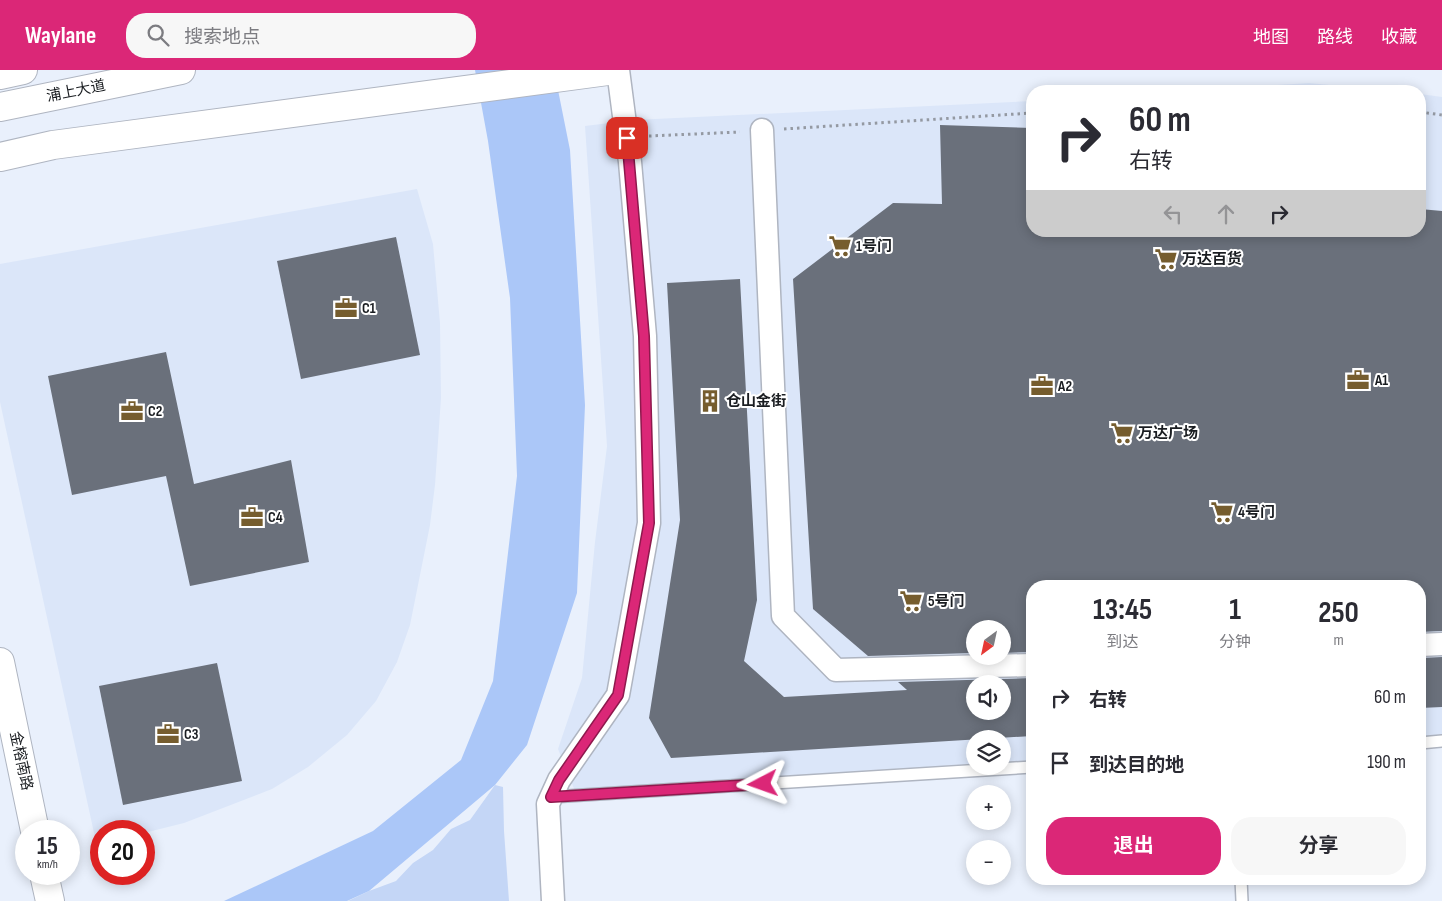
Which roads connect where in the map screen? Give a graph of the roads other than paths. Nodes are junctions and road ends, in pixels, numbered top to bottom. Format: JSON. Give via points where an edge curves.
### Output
{"nodes":[{"id":1,"x":23,"y":70,"type":"edge"},
{"id":2,"x":181,"y":70,"type":"edge"},
{"id":3,"x":616,"y":70,"type":"edge"},
{"id":4,"x":0,"y":75,"type":"edge"},
{"id":5,"x":0,"y":107,"type":"edge"},
{"id":6,"x":762,"y":130,"type":"road end"},
{"id":7,"x":0,"y":157,"type":"edge"},
{"id":8,"x":1442,"y":644,"type":"edge"},
{"id":9,"x":1426,"y":645,"type":"edge"},
{"id":10,"x":0,"y":662,"type":"edge"},
{"id":11,"x":1026,"y":665,"type":"edge"},
{"id":12,"x":1442,"y":741,"type":"edge"},
{"id":13,"x":1426,"y":742,"type":"edge"},
{"id":14,"x":1026,"y":767,"type":"edge"},
{"id":15,"x":551,"y":797,"type":"junction"},
{"id":16,"x":33,"y":820,"type":"edge"},
{"id":17,"x":46,"y":885,"type":"edge"},
{"id":18,"x":1241,"y":885,"type":"edge"},
{"id":19,"x":50,"y":901,"type":"edge"},
{"id":20,"x":553,"y":901,"type":"edge"},
{"id":21,"x":1242,"y":901,"type":"edge"}],
"edges":[{"from":1,"to":4,"type":"main road"},
{"from":2,"to":5,"type":"main road","name":"浦上大道"},
{"from":3,"to":7,"type":"main road","via":[[82,141]]},
{"from":3,"to":15,"type":"street","via":[[627,138],[644,336],[649,523],[618,695],[559,780]]},
{"from":6,"to":11,"type":"street","via":[[783,616],[836,670]]},
{"from":8,"to":9,"type":"street"},
{"from":10,"to":16,"type":"main road","name":"金榕南路"},
{"from":12,"to":13,"type":"lane"},
{"from":14,"to":15,"type":"lane"},
{"from":15,"to":20,"type":"street","via":[[548,804]]},
{"from":17,"to":19,"type":"main road"},
{"from":18,"to":21,"type":"lane"}]}
